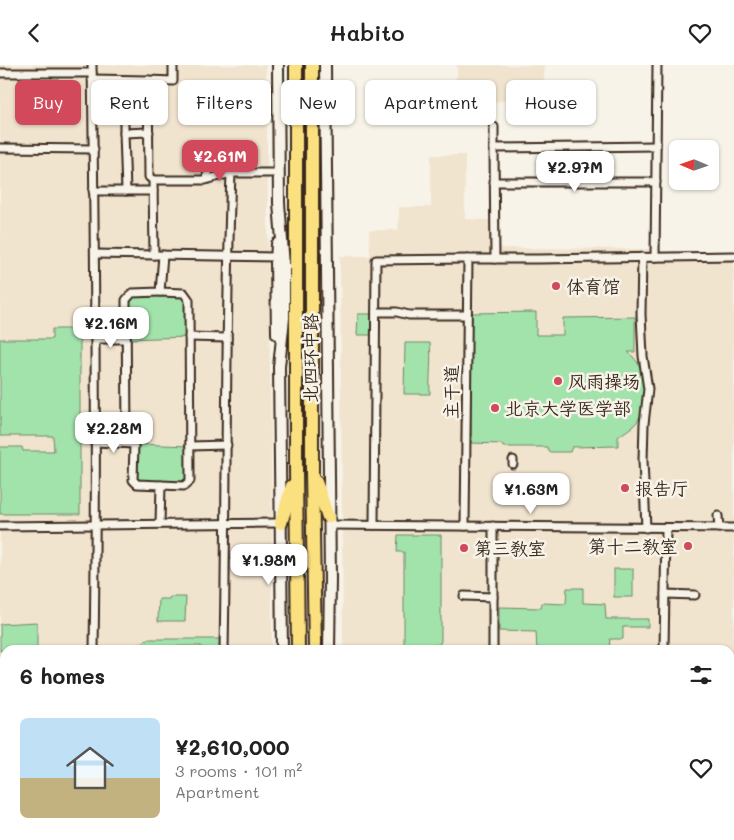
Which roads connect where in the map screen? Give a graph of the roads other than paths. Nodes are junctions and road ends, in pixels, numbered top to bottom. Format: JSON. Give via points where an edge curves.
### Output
{"nodes":[{"id":1,"x":92,"y":65,"type":"edge"},
{"id":2,"x":173,"y":65,"type":"edge"},
{"id":3,"x":278,"y":65,"type":"edge"},
{"id":4,"x":290,"y":65,"type":"edge"},
{"id":5,"x":296,"y":65,"type":"edge"},
{"id":6,"x":312,"y":65,"type":"edge"},
{"id":7,"x":316,"y":65,"type":"edge"},
{"id":8,"x":325,"y":65,"type":"edge"},
{"id":9,"x":657,"y":65,"type":"edge"},
{"id":10,"x":0,"y":73,"type":"edge"},
{"id":11,"x":92,"y":76,"type":"junction"},
{"id":12,"x":148,"y":80,"type":"edge"},
{"id":13,"x":294,"y":80,"type":"edge"},
{"id":14,"x":296,"y":80,"type":"edge"},
{"id":15,"x":312,"y":80,"type":"edge"},
{"id":16,"x":313,"y":80,"type":"edge"},
{"id":17,"x":168,"y":81,"type":"edge"},
{"id":18,"x":124,"y":125,"type":"edge"},
{"id":19,"x":149,"y":125,"type":"edge"},
{"id":20,"x":296,"y":125,"type":"edge"},
{"id":21,"x":312,"y":125,"type":"edge"},
{"id":22,"x":494,"y":127,"type":"dead end"},
{"id":23,"x":149,"y":132,"type":"junction"},
{"id":24,"x":124,"y":133,"type":"junction"},
{"id":25,"x":656,"y":146,"type":"junction"},
{"id":26,"x":0,"y":148,"type":"edge"},
{"id":27,"x":494,"y":148,"type":"junction"},
{"id":28,"x":94,"y":149,"type":"junction"},
{"id":29,"x":218,"y":149,"type":"dead end"},
{"id":30,"x":231,"y":173,"type":"junction"},
{"id":31,"x":279,"y":173,"type":"junction"},
{"id":32,"x":153,"y":180,"type":"junction"},
{"id":33,"x":205,"y":180,"type":"junction"},
{"id":34,"x":494,"y":182,"type":"junction"},
{"id":35,"x":656,"y":182,"type":"junction"},
{"id":36,"x":93,"y":191,"type":"junction"},
{"id":37,"x":126,"y":191,"type":"junction"},
{"id":38,"x":153,"y":191,"type":"junction"},
{"id":39,"x":279,"y":203,"type":"junction"},
{"id":40,"x":95,"y":254,"type":"junction"},
{"id":41,"x":154,"y":255,"type":"junction"},
{"id":42,"x":163,"y":255,"type":"junction"},
{"id":43,"x":734,"y":255,"type":"edge"},
{"id":44,"x":228,"y":256,"type":"junction"},
{"id":45,"x":276,"y":257,"type":"junction"},
{"id":46,"x":642,"y":257,"type":"junction"},
{"id":47,"x":655,"y":257,"type":"junction"},
{"id":48,"x":468,"y":259,"type":"junction"},
{"id":49,"x":495,"y":259,"type":"junction"},
{"id":50,"x":160,"y":292,"type":"junction"},
{"id":51,"x":376,"y":311,"type":"junction"},
{"id":52,"x":467,"y":315,"type":"junction"},
{"id":53,"x":189,"y":337,"type":"junction"},
{"id":54,"x":228,"y":338,"type":"junction"},
{"id":55,"x":95,"y":339,"type":"junction"},
{"id":56,"x":126,"y":339,"type":"junction"},
{"id":57,"x":279,"y":367,"type":"junction"},
{"id":58,"x":96,"y":442,"type":"junction"},
{"id":59,"x":134,"y":444,"type":"junction"},
{"id":60,"x":227,"y":445,"type":"junction"},
{"id":61,"x":190,"y":446,"type":"junction"},
{"id":62,"x":296,"y":471,"type":"junction"},
{"id":63,"x":312,"y":472,"type":"junction"},
{"id":64,"x":161,"y":485,"type":"junction"},
{"id":65,"x":718,"y":515,"type":"dead end"},
{"id":66,"x":329,"y":521,"type":"junction"},
{"id":67,"x":281,"y":523,"type":"junction"},
{"id":68,"x":227,"y":524,"type":"junction"},
{"id":69,"x":96,"y":525,"type":"junction"},
{"id":70,"x":160,"y":525,"type":"junction"},
{"id":71,"x":374,"y":525,"type":"junction"},
{"id":72,"x":0,"y":526,"type":"edge"},
{"id":73,"x":465,"y":526,"type":"junction"},
{"id":74,"x":494,"y":526,"type":"junction"},
{"id":75,"x":646,"y":528,"type":"junction"},
{"id":76,"x":666,"y":528,"type":"junction"},
{"id":77,"x":719,"y":528,"type":"junction"},
{"id":78,"x":734,"y":528,"type":"edge"},
{"id":79,"x":665,"y":594,"type":"junction"},
{"id":80,"x":695,"y":595,"type":"dead end"},
{"id":81,"x":464,"y":596,"type":"dead end"},
{"id":82,"x":493,"y":597,"type":"junction"},
{"id":83,"x":329,"y":631,"type":"junction"},
{"id":84,"x":94,"y":645,"type":"edge"},
{"id":85,"x":224,"y":645,"type":"edge"},
{"id":86,"x":282,"y":645,"type":"edge"},
{"id":87,"x":298,"y":645,"type":"edge"},
{"id":88,"x":314,"y":645,"type":"edge"},
{"id":89,"x":329,"y":645,"type":"edge"},
{"id":90,"x":335,"y":645,"type":"edge"},
{"id":91,"x":493,"y":645,"type":"edge"},
{"id":92,"x":664,"y":645,"type":"edge"}],
"edges":[{"from":1,"to":11,"type":"street"},
{"from":2,"to":17,"type":"street","via":[[173,81]]},
{"from":3,"to":31,"type":"street","name":"北四环中路"},
{"from":4,"to":13,"type":"highway"},
{"from":5,"to":14,"type":"highway","name":"北四环中路"},
{"from":6,"to":15,"type":"highway","name":"北四环中路"},
{"from":7,"to":16,"type":"highway"},
{"from":8,"to":66,"type":"street","name":"北四环中路"},
{"from":9,"to":25,"type":"street"},
{"from":10,"to":11,"type":"street"},
{"from":11,"to":12,"type":"street"},
{"from":11,"to":28,"type":"street"},
{"from":18,"to":24,"type":"street"},
{"from":19,"to":23,"type":"street"},
{"from":20,"to":62,"type":"highway","name":"北四环中路"},
{"from":21,"to":63,"type":"highway","name":"北四环中路"},
{"from":22,"to":27,"type":"street"},
{"from":23,"to":24,"type":"street"},
{"from":23,"to":32,"type":"street","via":[[150,177]]},
{"from":24,"to":37,"type":"street"},
{"from":25,"to":27,"type":"street"},
{"from":25,"to":35,"type":"street"},
{"from":26,"to":28,"type":"street"},
{"from":27,"to":34,"type":"street"},
{"from":28,"to":36,"type":"street"},
{"from":29,"to":33,"type":"street"},
{"from":30,"to":31,"type":"street"},
{"from":30,"to":33,"type":"street"},
{"from":30,"to":44,"type":"street"},
{"from":31,"to":39,"type":"street","name":"北四环中路"},
{"from":32,"to":33,"type":"street"},
{"from":32,"to":38,"type":"street"},
{"from":34,"to":35,"type":"street"},
{"from":34,"to":49,"type":"street"},
{"from":35,"to":47,"type":"street"},
{"from":36,"to":37,"type":"street"},
{"from":36,"to":40,"type":"street"},
{"from":37,"to":38,"type":"street"},
{"from":38,"to":41,"type":"street"},
{"from":39,"to":45,"type":"street","name":"北四环中路"},
{"from":39,"to":57,"type":"street","name":"北四环中路","via":[[284,265],[284,319]]},
{"from":40,"to":41,"type":"street"},
{"from":40,"to":55,"type":"street"},
{"from":41,"to":42,"type":"street"},
{"from":42,"to":44,"type":"street"},
{"from":42,"to":50,"type":"street"},
{"from":43,"to":47,"type":"street"},
{"from":44,"to":45,"type":"street"},
{"from":44,"to":54,"type":"street"},
{"from":45,"to":57,"type":"street","name":"北四环中路"},
{"from":46,"to":47,"type":"street"},
{"from":46,"to":49,"type":"street"},
{"from":46,"to":75,"type":"street","via":[[641,314],[648,389],[643,460]]},
{"from":48,"to":49,"type":"street"},
{"from":48,"to":51,"type":"street","via":[[376,260]]},
{"from":48,"to":52,"type":"street","name":"主干道"},
{"from":50,"to":53,"type":"street","via":[[184,293],[189,300]]},
{"from":50,"to":56,"type":"street","via":[[132,293],[126,300]]},
{"from":51,"to":52,"type":"street","via":[[409,315]]},
{"from":51,"to":71,"type":"street"},
{"from":52,"to":73,"type":"street","name":"主干道"},
{"from":53,"to":54,"type":"street"},
{"from":53,"to":61,"type":"street"},
{"from":54,"to":60,"type":"street"},
{"from":55,"to":56,"type":"street"},
{"from":55,"to":58,"type":"street"},
{"from":56,"to":59,"type":"street","via":[[127,435]]},
{"from":57,"to":67,"type":"street","name":"北四环中路"},
{"from":58,"to":59,"type":"street"},
{"from":58,"to":69,"type":"street"},
{"from":59,"to":64,"type":"street","via":[[133,481]]},
{"from":60,"to":61,"type":"street"},
{"from":60,"to":68,"type":"street"},
{"from":61,"to":64,"type":"street","via":[[190,481],[184,486]]},
{"from":62,"to":67,"type":"highway"},
{"from":62,"to":87,"type":"highway","name":"北四环中路"},
{"from":63,"to":66,"type":"highway"},
{"from":63,"to":88,"type":"highway","name":"北四环中路"},
{"from":64,"to":70,"type":"street"},
{"from":65,"to":77,"type":"street"},
{"from":66,"to":71,"type":"street"},
{"from":66,"to":83,"type":"street","name":"北四环中路"},
{"from":67,"to":68,"type":"street"},
{"from":67,"to":86,"type":"street","name":"北四环中路"},
{"from":68,"to":70,"type":"street"},
{"from":68,"to":85,"type":"street"},
{"from":69,"to":70,"type":"street"},
{"from":69,"to":72,"type":"street"},
{"from":69,"to":84,"type":"street"},
{"from":71,"to":73,"type":"street"},
{"from":73,"to":74,"type":"street"},
{"from":74,"to":75,"type":"street"},
{"from":74,"to":82,"type":"street"},
{"from":75,"to":76,"type":"street"},
{"from":76,"to":77,"type":"street"},
{"from":76,"to":79,"type":"street"},
{"from":77,"to":78,"type":"street"},
{"from":79,"to":80,"type":"street"},
{"from":79,"to":92,"type":"street"},
{"from":81,"to":82,"type":"street"},
{"from":82,"to":91,"type":"street"},
{"from":83,"to":89,"type":"street","name":"北四环中路"},
{"from":83,"to":90,"type":"street"}]}
